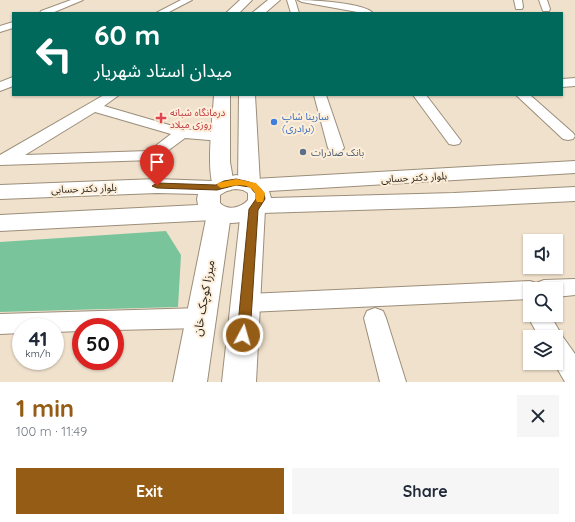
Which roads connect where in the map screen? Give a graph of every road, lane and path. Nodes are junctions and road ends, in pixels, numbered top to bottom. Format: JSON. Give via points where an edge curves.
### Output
{"nodes":[{"id":1,"x":51,"y":0,"type":"edge"},
{"id":2,"x":188,"y":0,"type":"edge"},
{"id":3,"x":248,"y":0,"type":"edge"},
{"id":4,"x":275,"y":0,"type":"edge"},
{"id":5,"x":291,"y":0,"type":"edge"},
{"id":6,"x":302,"y":0,"type":"edge"},
{"id":7,"x":543,"y":0,"type":"edge"},
{"id":8,"x":75,"y":2,"type":"edge"},
{"id":9,"x":546,"y":9,"type":"dead end"},
{"id":10,"x":47,"y":12,"type":"edge"},
{"id":11,"x":162,"y":12,"type":"edge"},
{"id":12,"x":233,"y":12,"type":"edge"},
{"id":13,"x":259,"y":12,"type":"edge"},
{"id":14,"x":295,"y":12,"type":"edge"},
{"id":15,"x":367,"y":12,"type":"edge"},
{"id":16,"x":12,"y":24,"type":"edge"},
{"id":17,"x":0,"y":29,"type":"edge"},
{"id":18,"x":12,"y":81,"type":"edge"},
{"id":19,"x":575,"y":82,"type":"edge"},
{"id":20,"x":563,"y":83,"type":"edge"},
{"id":21,"x":0,"y":87,"type":"edge"},
{"id":22,"x":111,"y":96,"type":"edge"},
{"id":23,"x":222,"y":96,"type":"edge"},
{"id":24,"x":247,"y":96,"type":"edge"},
{"id":25,"x":320,"y":96,"type":"edge"},
{"id":26,"x":420,"y":96,"type":"edge"},
{"id":27,"x":523,"y":96,"type":"edge"},
{"id":28,"x":93,"y":107,"type":"junction"},
{"id":29,"x":182,"y":133,"type":"junction"},
{"id":30,"x":568,"y":136,"type":"dead end"},
{"id":31,"x":221,"y":137,"type":"junction"},
{"id":32,"x":454,"y":141,"type":"dead end"},
{"id":33,"x":336,"y":148,"type":"dead end"},
{"id":34,"x":2,"y":160,"type":"edge"},
{"id":35,"x":575,"y":167,"type":"edge"},
{"id":36,"x":0,"y":192,"type":"edge"},
{"id":37,"x":575,"y":194,"type":"edge"},
{"id":38,"x":253,"y":196,"type":"junction"},
{"id":39,"x":218,"y":199,"type":"junction"},
{"id":40,"x":0,"y":223,"type":"edge"},
{"id":41,"x":563,"y":288,"type":"edge"},
{"id":42,"x":575,"y":288,"type":"edge"},
{"id":43,"x":523,"y":290,"type":"edge"},
{"id":44,"x":246,"y":303,"type":"junction"},
{"id":45,"x":201,"y":318,"type":"junction"},
{"id":46,"x":375,"y":318,"type":"dead end"},
{"id":47,"x":0,"y":324,"type":"edge"},
{"id":48,"x":563,"y":356,"type":"edge"},
{"id":49,"x":575,"y":376,"type":"edge"},
{"id":50,"x":190,"y":382,"type":"edge"},
{"id":51,"x":239,"y":382,"type":"edge"},
{"id":52,"x":393,"y":382,"type":"edge"}],
"edges":[{"from":1,"to":8,"type":"street"},
{"from":2,"to":11,"type":"street"},
{"from":3,"to":12,"type":"main road"},
{"from":4,"to":13,"type":"main road"},
{"from":5,"to":14,"type":"street"},
{"from":6,"to":15,"type":"street"},
{"from":7,"to":9,"type":"street"},
{"from":8,"to":10,"type":"street"},
{"from":16,"to":17,"type":"street"},
{"from":18,"to":21,"type":"street"},
{"from":19,"to":20,"type":"street"},
{"from":22,"to":28,"type":"street"},
{"from":23,"to":31,"type":"main road","name":"میرزا کوچک خان"},
{"from":24,"to":38,"type":"main road"},
{"from":25,"to":33,"type":"street"},
{"from":26,"to":32,"type":"street"},
{"from":27,"to":30,"type":"street"},
{"from":28,"to":29,"type":"street"},
{"from":28,"to":34,"type":"street"},
{"from":29,"to":31,"type":"street"},
{"from":29,"to":34,"type":"street","via":[[153,155]]},
{"from":31,"to":39,"type":"main road","name":"میرزا کوچک خان"},
{"from":35,"to":38,"type":"main road","name":"بلوار دکتر حسابی"},
{"from":36,"to":39,"type":"main road","name":"بلوار دکتر حسابی","via":[[157,186]]},
{"from":37,"to":38,"type":"main road","via":[[454,200]]},
{"from":38,"to":39,"type":"main road","via":[[236,182]]},
{"from":38,"to":39,"type":"main road","via":[[237,216]]},
{"from":38,"to":44,"type":"main road"},
{"from":39,"to":40,"type":"main road"},
{"from":39,"to":45,"type":"main road","name":"میرزا کوچک خان"},
{"from":41,"to":42,"type":"street"},
{"from":43,"to":44,"type":"street"},
{"from":44,"to":51,"type":"main road"},
{"from":45,"to":47,"type":"street"},
{"from":45,"to":50,"type":"main road","name":"میرزا کوچک خان"},
{"from":46,"to":52,"type":"street"},
{"from":48,"to":49,"type":"street"}]}
